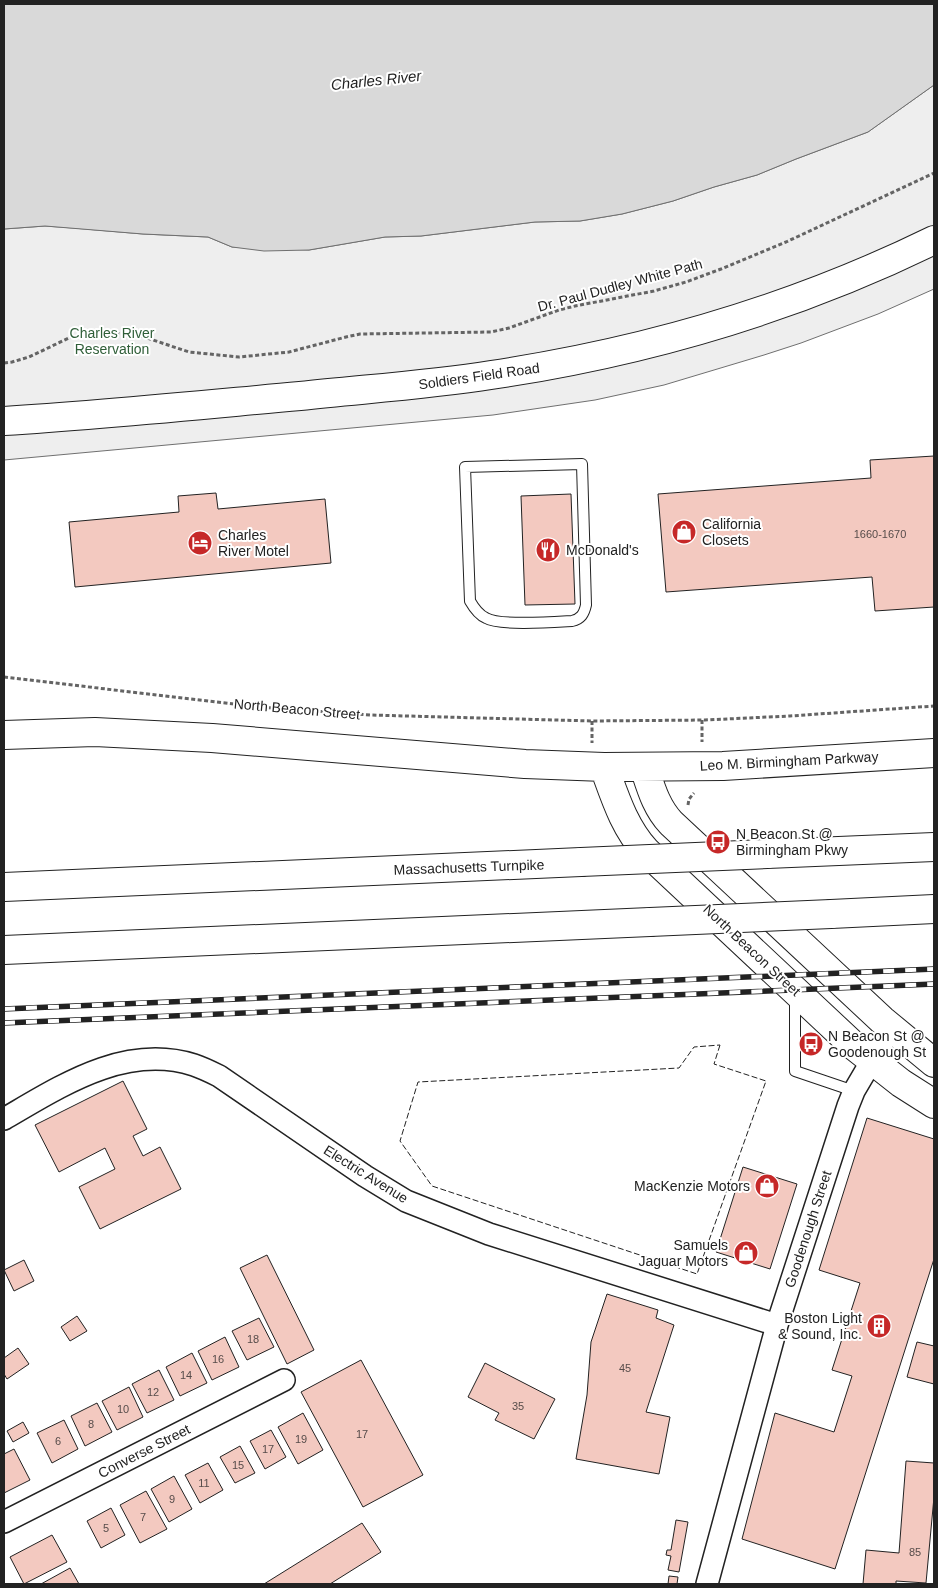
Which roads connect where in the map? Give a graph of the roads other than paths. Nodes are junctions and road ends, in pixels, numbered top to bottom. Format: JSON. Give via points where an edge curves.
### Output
{"nodes":[{"id":1,"x":934,"y":240,"type":"edge"},
{"id":2,"x":4,"y":421,"type":"edge"},
{"id":3,"x":470,"y":601,"type":"joint"},
{"id":4,"x":4,"y":715,"type":"edge"},
{"id":5,"x":95,"y":732,"type":"junction"},
{"id":6,"x":4,"y":735,"type":"edge"},
{"id":7,"x":934,"y":753,"type":"edge"},
{"id":8,"x":598,"y":759,"type":"junction"},
{"id":9,"x":644,"y":768,"type":"junction"},
{"id":10,"x":934,"y":847,"type":"edge"},
{"id":11,"x":4,"y":887,"type":"edge"},
{"id":12,"x":934,"y":909,"type":"edge"},
{"id":13,"x":4,"y":950,"type":"edge"},
{"id":14,"x":795,"y":991,"type":"junction"},
{"id":15,"x":892,"y":1028,"type":"junction"},
{"id":16,"x":871,"y":1061,"type":"junction"},
{"id":17,"x":934,"y":1063,"type":"edge"},
{"id":18,"x":854,"y":1091,"type":"junction"},
{"id":19,"x":934,"y":1104,"type":"edge"},
{"id":20,"x":14,"y":1116,"type":"edge"},
{"id":21,"x":777,"y":1325,"type":"junction"},
{"id":22,"x":284,"y":1380,"type":"dead end"},
{"id":23,"x":4,"y":1522,"type":"edge"},
{"id":24,"x":707,"y":1584,"type":"edge"}],
"edges":[{"from":1,"to":2,"type":"main road","name":"Soldiers Field Road","via":[[858,275],[745,317],[681,336],[567,362],[420,384]]},
{"from":3,"to":3,"type":"lane","via":[[478,613],[495,622],[572,621],[584,613],[582,464],[465,467]]},
{"from":4,"to":5,"type":"main road"},
{"from":5,"to":6,"type":"main road"},
{"from":5,"to":8,"type":"main road","via":[[220,738],[525,764]]},
{"from":7,"to":9,"type":"main road","name":"Leo M. Birmingham Parkway"},
{"from":8,"to":9,"type":"main road"},
{"from":8,"to":14,"type":"main road","name":"North Beacon Street","via":[[626,823],[642,846]]},
{"from":9,"to":15,"type":"main road","via":[[656,802],[666,818]]},
{"from":10,"to":11,"type":"main road","name":"Massachusetts Turnpike","bridge":true},
{"from":12,"to":13,"type":"main road","bridge":true},
{"from":14,"to":16,"type":"main road","name":"North Beacon Street"},
{"from":14,"to":18,"type":"lane","via":[[795,1071]]},
{"from":15,"to":16,"type":"street","name":"Goodenough Street"},
{"from":15,"to":17,"type":"main road"},
{"from":16,"to":18,"type":"street","name":"Goodenough Street"},
{"from":16,"to":19,"type":"main road","name":"North Beacon Street"},
{"from":18,"to":21,"type":"street","name":"Goodenough Street"},
{"from":20,"to":21,"type":"street","name":"Electric Avenue","via":[[60,1087],[93,1071],[120,1063],[145,1059],[195,1065],[219,1076],[364,1176],[406,1201],[489,1234]]},
{"from":21,"to":24,"type":"street","name":"Goodenough Street"},
{"from":22,"to":23,"type":"street","name":"Converse Street"}]}
